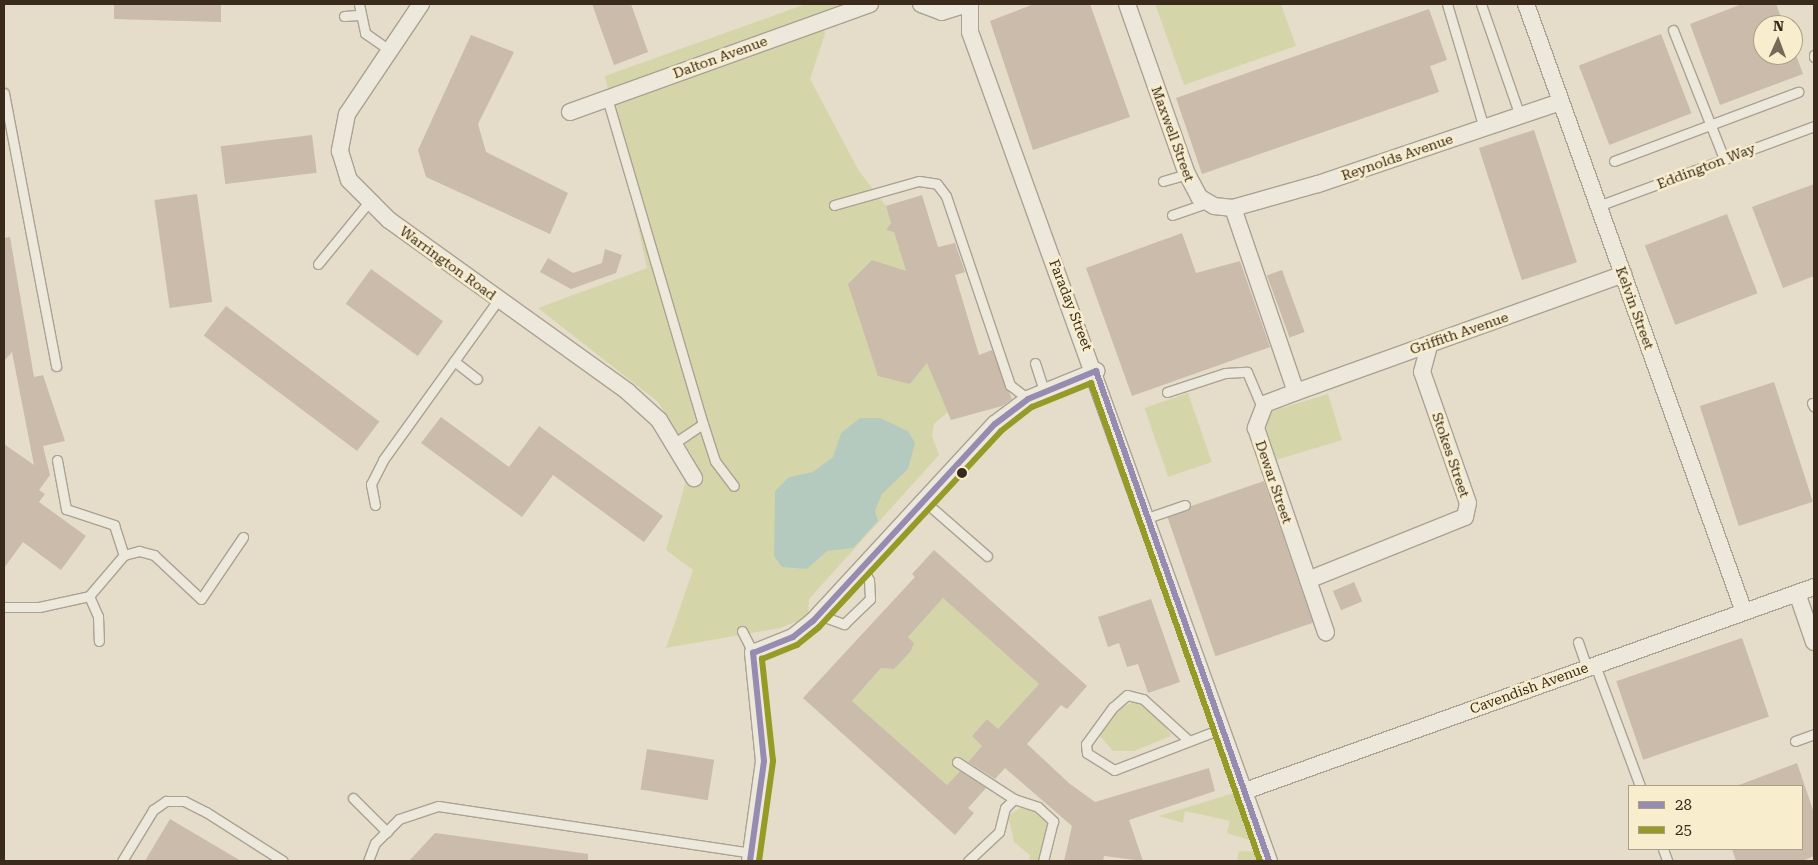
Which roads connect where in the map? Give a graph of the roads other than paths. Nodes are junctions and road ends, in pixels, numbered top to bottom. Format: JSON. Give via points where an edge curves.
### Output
{"nodes":[{"id":1,"x":359,"y":4,"type":"edge"},
{"id":2,"x":422,"y":4,"type":"edge"},
{"id":3,"x":870,"y":4,"type":"edge"},
{"id":4,"x":921,"y":4,"type":"edge"},
{"id":5,"x":966,"y":4,"type":"edge"},
{"id":6,"x":970,"y":4,"type":"edge"},
{"id":7,"x":1127,"y":4,"type":"edge"},
{"id":8,"x":1446,"y":4,"type":"edge"},
{"id":9,"x":1481,"y":4,"type":"edge"},
{"id":10,"x":1526,"y":4,"type":"edge"},
{"id":11,"x":942,"y":12,"type":"junction"},
{"id":12,"x":358,"y":15,"type":"junction"},
{"id":13,"x":344,"y":16,"type":"dead end"},
{"id":14,"x":1673,"y":30,"type":"dead end"},
{"id":15,"x":970,"y":32,"type":"junction"},
{"id":16,"x":389,"y":50,"type":"junction"},
{"id":17,"x":1798,"y":92,"type":"dead end"},
{"id":18,"x":4,"y":93,"type":"edge"},
{"id":19,"x":607,"y":98,"type":"junction"},
{"id":20,"x":1560,"y":102,"type":"junction"},
{"id":21,"x":570,"y":112,"type":"dead end"},
{"id":22,"x":1520,"y":116,"type":"junction"},
{"id":23,"x":1710,"y":125,"type":"junction"},
{"id":24,"x":1814,"y":126,"type":"edge"},
{"id":25,"x":1484,"y":128,"type":"junction"},
{"id":26,"x":1724,"y":159,"type":"junction"},
{"id":27,"x":1614,"y":161,"type":"dead end"},
{"id":28,"x":1186,"y":174,"type":"junction"},
{"id":29,"x":1164,"y":181,"type":"dead end"},
{"id":30,"x":368,"y":203,"type":"junction"},
{"id":31,"x":1206,"y":203,"type":"junction"},
{"id":32,"x":834,"y":205,"type":"dead end"},
{"id":33,"x":1598,"y":206,"type":"junction"},
{"id":34,"x":1233,"y":208,"type":"junction"},
{"id":35,"x":1172,"y":215,"type":"dead end"},
{"id":36,"x":318,"y":264,"type":"dead end"},
{"id":37,"x":1623,"y":274,"type":"junction"},
{"id":38,"x":498,"y":300,"type":"junction"},
{"id":39,"x":1429,"y":346,"type":"junction"},
{"id":40,"x":454,"y":361,"type":"junction"},
{"id":41,"x":1035,"y":363,"type":"dead end"},
{"id":42,"x":56,"y":366,"type":"dead end"},
{"id":43,"x":1096,"y":371,"type":"junction"},
{"id":44,"x":477,"y":379,"type":"dead end"},
{"id":45,"x":1167,"y":392,"type":"dead end"},
{"id":46,"x":1296,"y":392,"type":"junction"},
{"id":47,"x":1045,"y":393,"type":"junction"},
{"id":48,"x":1028,"y":399,"type":"junction"},
{"id":49,"x":1262,"y":408,"type":"junction"},
{"id":50,"x":703,"y":424,"type":"junction"},
{"id":51,"x":676,"y":442,"type":"junction"},
{"id":52,"x":57,"y":460,"type":"dead end"},
{"id":53,"x":694,"y":478,"type":"dead end"},
{"id":54,"x":734,"y":486,"type":"dead end"},
{"id":55,"x":923,"y":500,"type":"junction"},
{"id":56,"x":375,"y":505,"type":"dead end"},
{"id":57,"x":1184,"y":505,"type":"dead end"},
{"id":58,"x":1147,"y":518,"type":"junction"},
{"id":59,"x":243,"y":537,"type":"dead end"},
{"id":60,"x":124,"y":556,"type":"junction"},
{"id":61,"x":987,"y":556,"type":"dead end"},
{"id":62,"x":862,"y":567,"type":"junction"},
{"id":63,"x":1308,"y":580,"type":"junction"},
{"id":64,"x":1814,"y":587,"type":"edge"},
{"id":65,"x":1797,"y":594,"type":"junction"},
{"id":66,"x":88,"y":596,"type":"junction"},
{"id":67,"x":4,"y":607,"type":"edge"},
{"id":68,"x":1744,"y":612,"type":"junction"},
{"id":69,"x":819,"y":615,"type":"junction"},
{"id":70,"x":742,"y":631,"type":"dead end"},
{"id":71,"x":1326,"y":632,"type":"dead end"},
{"id":72,"x":99,"y":641,"type":"dead end"},
{"id":73,"x":1578,"y":642,"type":"dead end"},
{"id":74,"x":1814,"y":642,"type":"edge"},
{"id":75,"x":753,"y":653,"type":"junction"},
{"id":76,"x":1591,"y":666,"type":"junction"},
{"id":77,"x":1221,"y":729,"type":"junction"},
{"id":78,"x":1814,"y":734,"type":"edge"},
{"id":79,"x":1187,"y":739,"type":"junction"},
{"id":80,"x":1795,"y":741,"type":"dead end"},
{"id":81,"x":958,"y":762,"type":"dead end"},
{"id":82,"x":1640,"y":785,"type":"edge"},
{"id":83,"x":1245,"y":791,"type":"junction"},
{"id":84,"x":353,"y":798,"type":"dead end"},
{"id":85,"x":1014,"y":799,"type":"junction"},
{"id":86,"x":387,"y":832,"type":"junction"},
{"id":87,"x":1663,"y":850,"type":"edge"},
{"id":88,"x":751,"y":857,"type":"edge"},
{"id":89,"x":1667,"y":860,"type":"dead end"},
{"id":90,"x":122,"y":861,"type":"edge"},
{"id":91,"x":283,"y":861,"type":"edge"},
{"id":92,"x":368,"y":861,"type":"edge"},
{"id":93,"x":968,"y":861,"type":"edge"},
{"id":94,"x":1043,"y":861,"type":"edge"},
{"id":95,"x":1269,"y":861,"type":"edge"}],
"edges":[{"from":1,"to":12,"type":"lane"},
{"from":2,"to":16,"type":"street","name":"Warrington Road"},
{"from":3,"to":19,"type":"street","name":"Dalton Avenue"},
{"from":4,"to":11,"type":"street"},
{"from":5,"to":11,"type":"street"},
{"from":6,"to":15,"type":"street","name":"Faraday Street"},
{"from":7,"to":28,"type":"street","name":"Maxwell Street"},
{"from":8,"to":25,"type":"lane"},
{"from":9,"to":22,"type":"lane"},
{"from":10,"to":20,"type":"street","name":"Kelvin Street"},
{"from":11,"to":15,"type":"street"},
{"from":12,"to":13,"type":"lane"},
{"from":12,"to":16,"type":"lane","via":[[365,32]]},
{"from":14,"to":23,"type":"lane"},
{"from":15,"to":43,"type":"street","name":"Faraday Street"},
{"from":16,"to":30,"type":"street","name":"Warrington Road","via":[[347,114],[340,138],[343,166]]},
{"from":17,"to":23,"type":"lane"},
{"from":18,"to":42,"type":"lane"},
{"from":19,"to":21,"type":"street","name":"Dalton Avenue"},
{"from":19,"to":50,"type":"lane"},
{"from":20,"to":22,"type":"street","name":"Reynolds Avenue"},
{"from":20,"to":33,"type":"street","name":"Kelvin Street"},
{"from":22,"to":25,"type":"street","name":"Reynolds Avenue"},
{"from":23,"to":26,"type":"lane"},
{"from":23,"to":27,"type":"lane"},
{"from":24,"to":26,"type":"lane","name":"Eddington Way"},
{"from":25,"to":34,"type":"street","name":"Reynolds Avenue"},
{"from":26,"to":33,"type":"lane","name":"Eddington Way"},
{"from":28,"to":29,"type":"lane"},
{"from":28,"to":31,"type":"street","name":"Maxwell Street"},
{"from":30,"to":36,"type":"lane"},
{"from":30,"to":38,"type":"street","name":"Warrington Road"},
{"from":31,"to":34,"type":"street"},
{"from":31,"to":35,"type":"lane"},
{"from":32,"to":48,"type":"lane","via":[[919,181],[937,184],[946,196],[1010,385]]},
{"from":33,"to":37,"type":"street","name":"Kelvin Street"},
{"from":34,"to":46,"type":"street"},
{"from":37,"to":39,"type":"street","name":"Griffith Avenue"},
{"from":37,"to":68,"type":"street","name":"Kelvin Street"},
{"from":38,"to":40,"type":"lane"},
{"from":38,"to":51,"type":"street","name":"Warrington Road","via":[[628,392]]},
{"from":39,"to":46,"type":"street","name":"Griffith Avenue"},
{"from":39,"to":63,"type":"street","name":"Stokes Street","via":[[1422,372],[1468,503],[1465,518]]},
{"from":40,"to":44,"type":"lane"},
{"from":40,"to":56,"type":"lane","via":[[383,460],[371,484]]},
{"from":41,"to":47,"type":"lane"},
{"from":43,"to":47,"type":"street"},
{"from":43,"to":58,"type":"street","name":"Faraday Street"},
{"from":45,"to":49,"type":"lane","via":[[1225,373],[1247,372]]},
{"from":46,"to":49,"type":"street","via":[[1270,400]]},
{"from":47,"to":48,"type":"street"},
{"from":48,"to":55,"type":"street","via":[[995,424]]},
{"from":49,"to":63,"type":"street","name":"Dewar Street","via":[[1258,435]]},
{"from":50,"to":51,"type":"lane"},
{"from":50,"to":54,"type":"lane","via":[[715,461]]},
{"from":51,"to":53,"type":"street","name":"Warrington Road"},
{"from":52,"to":60,"type":"lane","via":[[66,509],[114,525]]},
{"from":55,"to":61,"type":"lane"},
{"from":55,"to":62,"type":"street"},
{"from":57,"to":58,"type":"lane"},
{"from":58,"to":77,"type":"street","name":"Faraday Street"},
{"from":59,"to":60,"type":"lane","via":[[201,599],[154,554],[139,551]]},
{"from":60,"to":66,"type":"lane"},
{"from":62,"to":69,"type":"street"},
{"from":62,"to":69,"type":"lane","via":[[869,580],[870,599],[844,624]]},
{"from":63,"to":71,"type":"street","name":"Dewar Street"},
{"from":64,"to":65,"type":"street","name":"Cavendish Avenue"},
{"from":65,"to":68,"type":"street","name":"Cavendish Avenue"},
{"from":65,"to":74,"type":"street"},
{"from":66,"to":67,"type":"lane","via":[[39,607]]},
{"from":66,"to":72,"type":"lane","via":[[98,616]]},
{"from":68,"to":76,"type":"street","name":"Cavendish Avenue"},
{"from":69,"to":75,"type":"street","via":[[793,636]]},
{"from":70,"to":75,"type":"lane"},
{"from":73,"to":76,"type":"lane"},
{"from":75,"to":88,"type":"street","via":[[764,761]]},
{"from":76,"to":82,"type":"lane"},
{"from":76,"to":83,"type":"street","name":"Cavendish Avenue"},
{"from":77,"to":79,"type":"lane"},
{"from":77,"to":83,"type":"street","name":"Faraday Street"},
{"from":78,"to":80,"type":"lane"},
{"from":79,"to":79,"type":"lane","via":[[1166,752],[1114,770],[1087,753],[1086,744],[1113,707],[1128,695],[1143,699]]},
{"from":81,"to":85,"type":"lane"},
{"from":83,"to":95,"type":"street","name":"Faraday Street"},
{"from":84,"to":86,"type":"lane"},
{"from":85,"to":93,"type":"lane","via":[[1005,808],[999,832]]},
{"from":85,"to":94,"type":"lane","via":[[1038,807],[1053,821]]},
{"from":86,"to":88,"type":"lane","via":[[399,819],[438,806]]},
{"from":86,"to":92,"type":"lane"},
{"from":87,"to":89,"type":"lane"},
{"from":90,"to":91,"type":"lane","via":[[153,810],[166,801],[184,802],[206,812]]}]}
